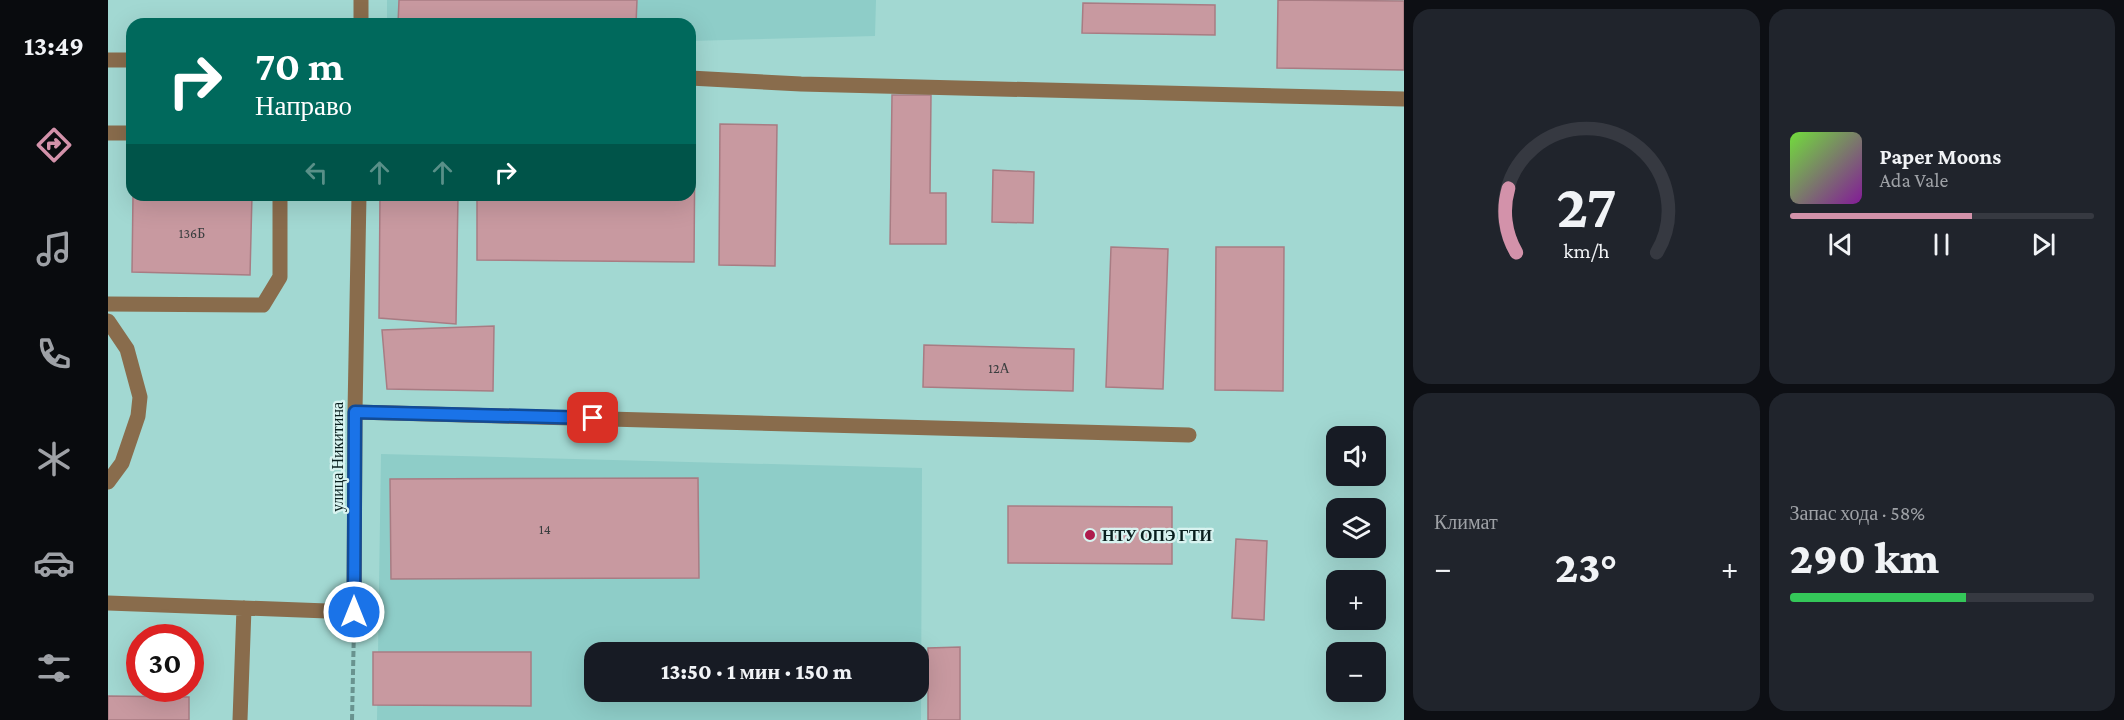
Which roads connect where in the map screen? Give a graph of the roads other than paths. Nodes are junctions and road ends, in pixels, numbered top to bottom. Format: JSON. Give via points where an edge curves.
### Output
{"nodes":[{"id":1,"x":361,"y":0,"type":"edge"},
{"id":2,"x":361,"y":18,"type":"edge"},
{"id":3,"x":108,"y":60,"type":"edge"},
{"id":4,"x":126,"y":60,"type":"edge"},
{"id":5,"x":696,"y":78,"type":"edge"},
{"id":6,"x":1404,"y":99,"type":"edge"},
{"id":7,"x":108,"y":133,"type":"edge"},
{"id":8,"x":126,"y":133,"type":"edge"},
{"id":9,"x":280,"y":201,"type":"edge"},
{"id":10,"x":359,"y":201,"type":"edge"},
{"id":11,"x":108,"y":304,"type":"edge"},
{"id":12,"x":108,"y":321,"type":"edge"},
{"id":13,"x":355,"y":412,"type":"junction"},
{"id":14,"x":1189,"y":435,"type":"dead end"},
{"id":15,"x":108,"y":482,"type":"edge"},
{"id":16,"x":108,"y":603,"type":"edge"},
{"id":17,"x":244,"y":608,"type":"junction"},
{"id":18,"x":240,"y":720,"type":"edge"}],
"edges":[{"from":1,"to":2,"type":"street"},
{"from":3,"to":4,"type":"street"},
{"from":5,"to":6,"type":"street"},
{"from":7,"to":8,"type":"street"},
{"from":9,"to":11,"type":"street","via":[[280,277],[263,305]]},
{"from":10,"to":13,"type":"street","name":"улица Никитина"},
{"from":12,"to":15,"type":"street","via":[[127,349],[140,397],[138,417],[122,463]]},
{"from":13,"to":14,"type":"street"},
{"from":13,"to":17,"type":"street","name":"улица Никитина","via":[[354,612]]},
{"from":16,"to":17,"type":"street"},
{"from":17,"to":18,"type":"street"}]}
